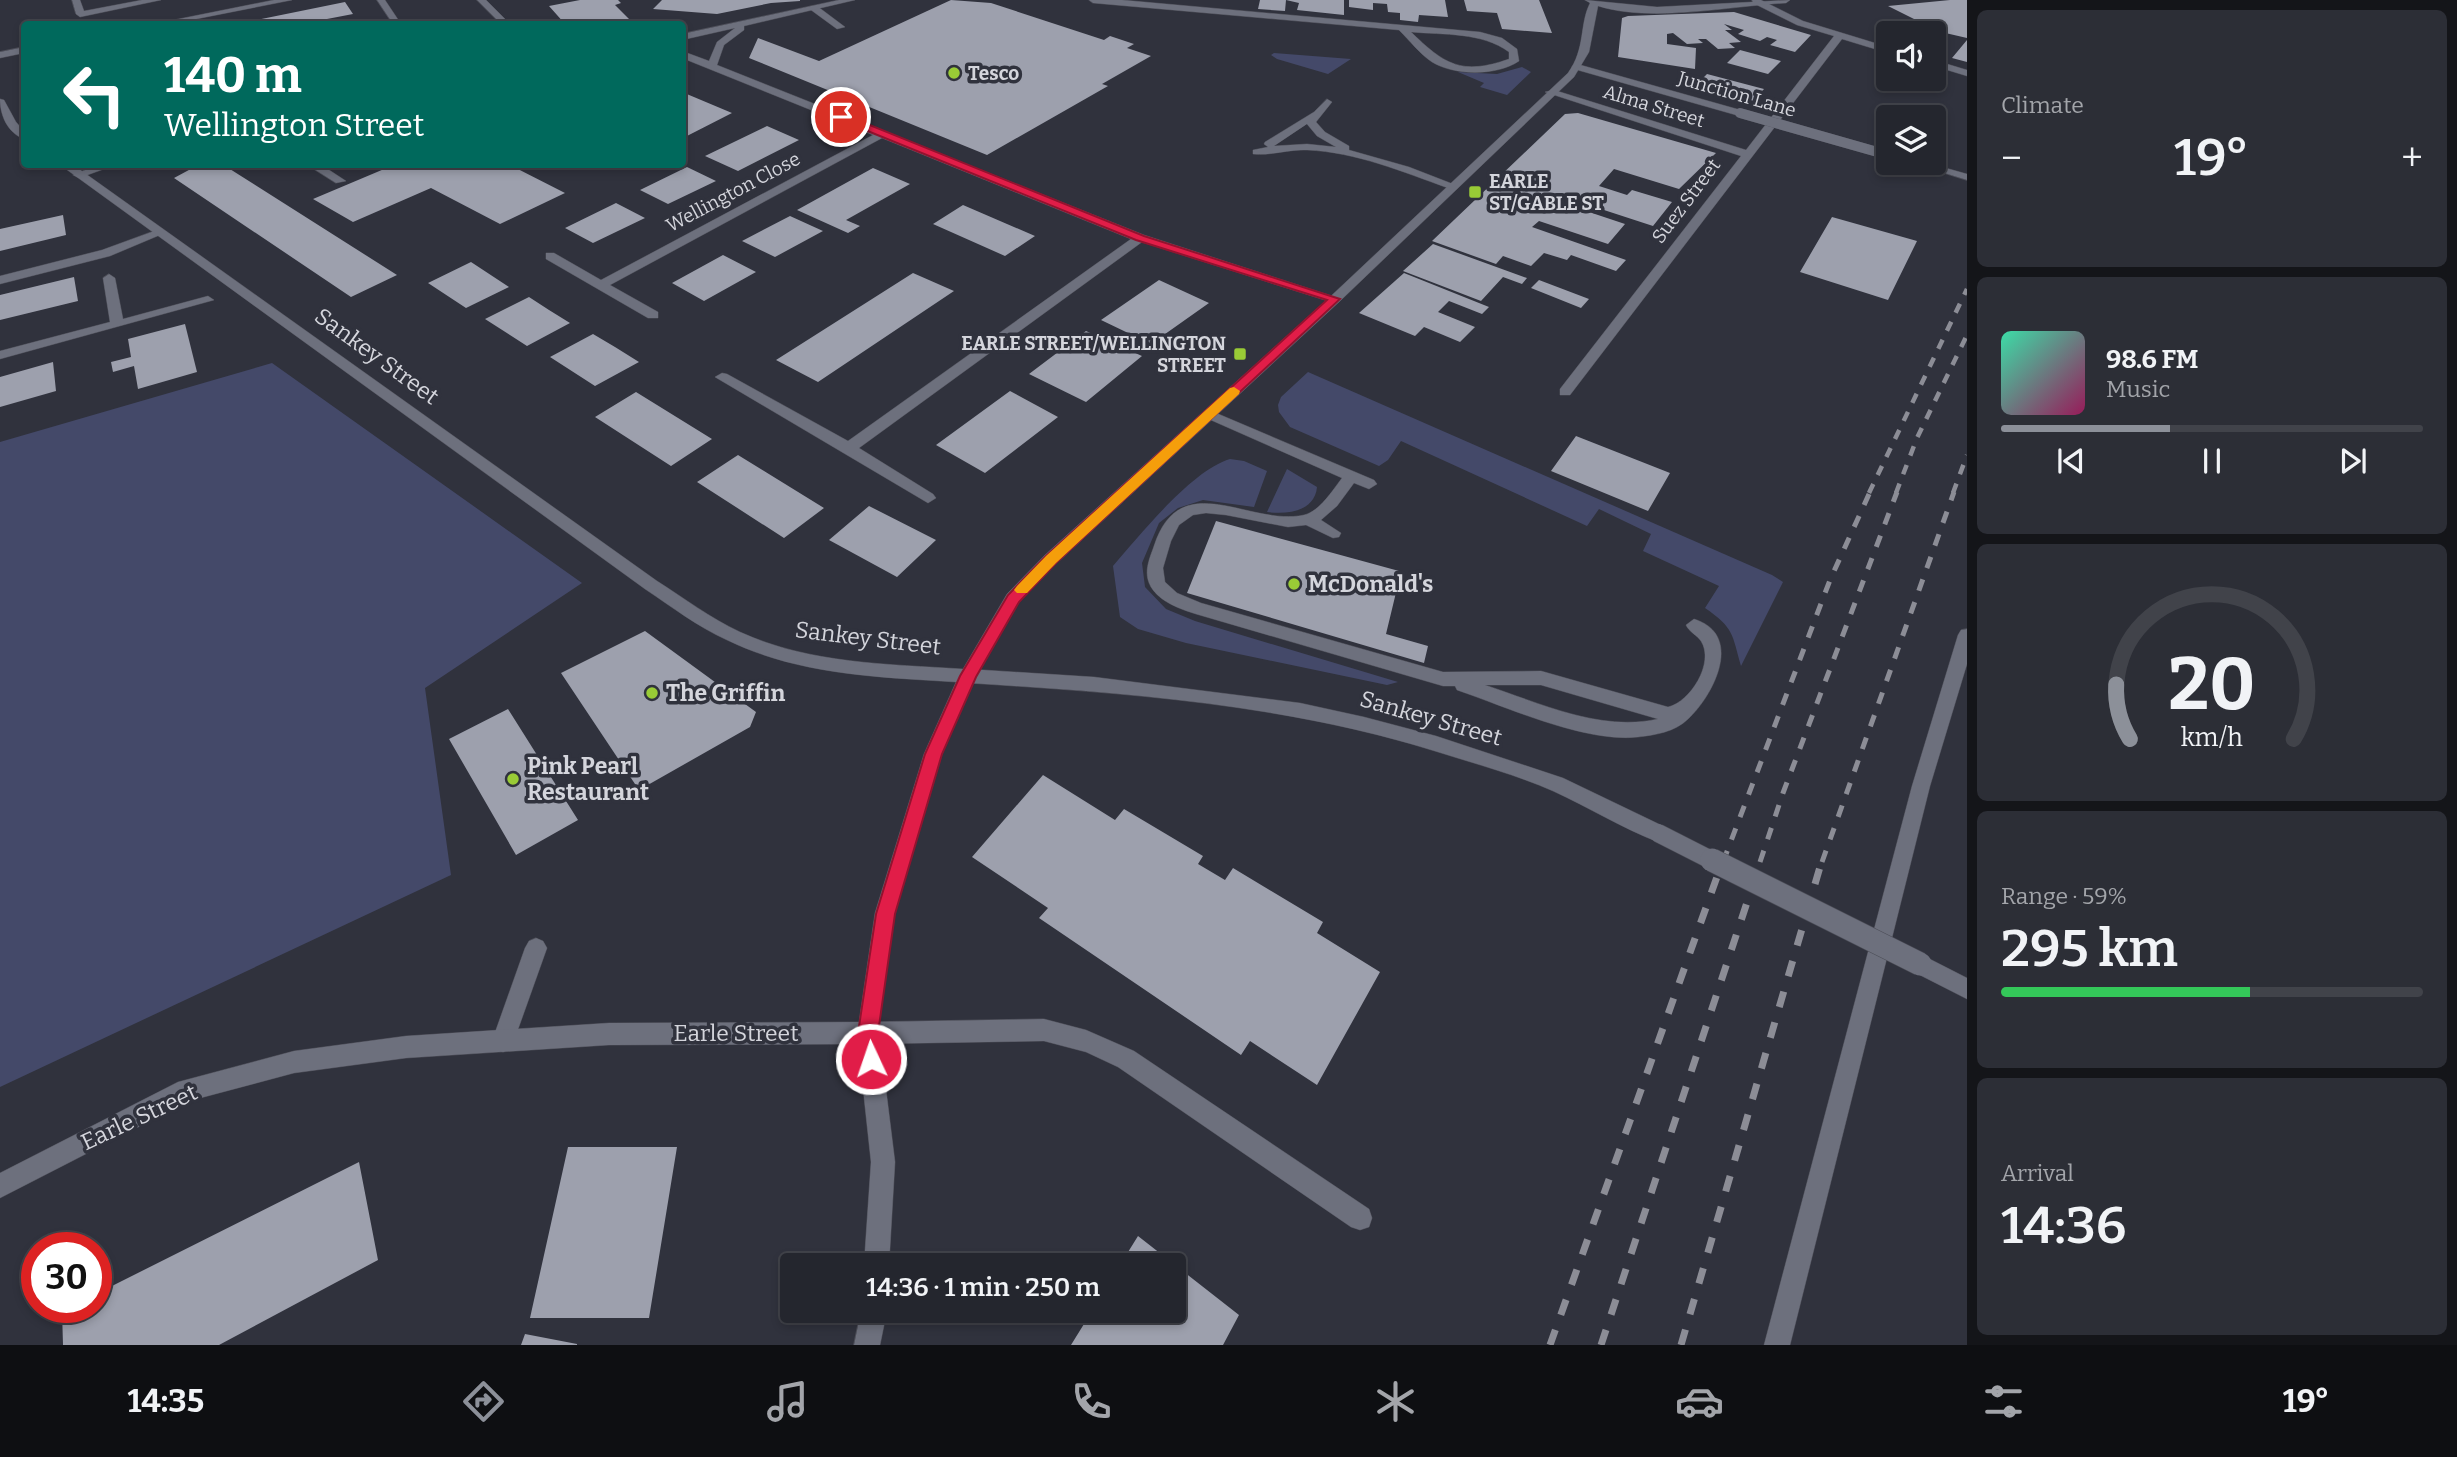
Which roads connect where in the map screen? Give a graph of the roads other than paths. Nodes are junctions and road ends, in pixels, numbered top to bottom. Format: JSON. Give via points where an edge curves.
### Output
{"nodes":[{"id":1,"x":76,"y":0,"type":"edge"},
{"id":2,"x":157,"y":0,"type":"edge"},
{"id":3,"x":288,"y":0,"type":"edge"},
{"id":4,"x":382,"y":0,"type":"edge"},
{"id":5,"x":481,"y":0,"type":"edge"},
{"id":6,"x":500,"y":0,"type":"edge"},
{"id":7,"x":851,"y":0,"type":"edge"},
{"id":8,"x":1093,"y":0,"type":"edge"},
{"id":9,"x":1786,"y":0,"type":"edge"},
{"id":10,"x":1592,"y":1,"type":"edge"},
{"id":11,"x":1756,"y":1,"type":"edge"},
{"id":12,"x":814,"y":8,"type":"junction"},
{"id":13,"x":494,"y":12,"type":"junction"},
{"id":14,"x":763,"y":19,"type":"junction"},
{"id":15,"x":175,"y":21,"type":"edge"},
{"id":16,"x":395,"y":21,"type":"edge"},
{"id":17,"x":503,"y":21,"type":"edge"},
{"id":18,"x":840,"y":27,"type":"dead end"},
{"id":19,"x":1403,"y":29,"type":"junction"},
{"id":20,"x":1840,"y":35,"type":"junction"},
{"id":21,"x":686,"y":36,"type":"edge"},
{"id":22,"x":1876,"y":46,"type":"edge"},
{"id":23,"x":21,"y":51,"type":"edge"},
{"id":24,"x":0,"y":55,"type":"edge"},
{"id":25,"x":686,"y":55,"type":"edge"},
{"id":26,"x":712,"y":65,"type":"junction"},
{"id":27,"x":1577,"y":67,"type":"junction"},
{"id":28,"x":1946,"y":67,"type":"edge"},
{"id":29,"x":1967,"y":73,"type":"edge"},
{"id":30,"x":1550,"y":92,"type":"junction"},
{"id":31,"x":0,"y":102,"type":"edge"},
{"id":32,"x":1327,"y":102,"type":"dead end"},
{"id":33,"x":1314,"y":116,"type":"junction"},
{"id":34,"x":21,"y":133,"type":"edge"},
{"id":35,"x":882,"y":134,"type":"junction"},
{"id":36,"x":1876,"y":152,"type":"edge"},
{"id":37,"x":1747,"y":154,"type":"junction"},
{"id":38,"x":1357,"y":155,"type":"junction"},
{"id":39,"x":69,"y":168,"type":"edge"},
{"id":40,"x":101,"y":168,"type":"edge"},
{"id":41,"x":317,"y":168,"type":"edge"},
{"id":42,"x":1946,"y":171,"type":"edge"},
{"id":43,"x":79,"y":175,"type":"junction"},
{"id":44,"x":1967,"y":177,"type":"edge"},
{"id":45,"x":340,"y":181,"type":"dead end"},
{"id":46,"x":1452,"y":186,"type":"junction"},
{"id":47,"x":161,"y":232,"type":"junction"},
{"id":48,"x":1140,"y":238,"type":"junction"},
{"id":49,"x":550,"y":256,"type":"dead end"},
{"id":50,"x":109,"y":278,"type":"dead end"},
{"id":51,"x":0,"y":280,"type":"edge"},
{"id":52,"x":602,"y":284,"type":"junction"},
{"id":53,"x":1335,"y":299,"type":"junction"},
{"id":54,"x":208,"y":300,"type":"dead end"},
{"id":55,"x":653,"y":315,"type":"dead end"},
{"id":56,"x":117,"y":324,"type":"junction"},
{"id":57,"x":0,"y":355,"type":"edge"},
{"id":58,"x":722,"y":377,"type":"dead end"},
{"id":59,"x":1565,"y":392,"type":"dead end"},
{"id":60,"x":1209,"y":414,"type":"junction"},
{"id":61,"x":849,"y":448,"type":"junction"},
{"id":62,"x":1351,"y":477,"type":"junction"},
{"id":63,"x":1369,"y":484,"type":"dead end"},
{"id":64,"x":928,"y":498,"type":"dead end"},
{"id":65,"x":1308,"y":520,"type":"junction"},
{"id":66,"x":1334,"y":533,"type":"dead end"},
{"id":67,"x":1694,"y":625,"type":"dead end"},
{"id":68,"x":1967,"y":635,"type":"edge"},
{"id":69,"x":968,"y":676,"type":"junction"},
{"id":70,"x":1443,"y":679,"type":"junction"},
{"id":71,"x":1685,"y":710,"type":"junction"},
{"id":72,"x":536,"y":948,"type":"dead end"},
{"id":73,"x":1967,"y":989,"type":"edge"},
{"id":74,"x":868,"y":1033,"type":"junction"},
{"id":75,"x":503,"y":1041,"type":"junction"},
{"id":76,"x":0,"y":1186,"type":"edge"},
{"id":77,"x":1360,"y":1218,"type":"dead end"},
{"id":78,"x":878,"y":1253,"type":"edge"},
{"id":79,"x":872,"y":1323,"type":"edge"},
{"id":80,"x":867,"y":1345,"type":"edge"},
{"id":81,"x":1777,"y":1345,"type":"edge"}],
"edges":[{"from":1,"to":2,"type":"street","via":[[80,14]]},
{"from":3,"to":15,"type":"street"},
{"from":4,"to":16,"type":"street"},
{"from":5,"to":13,"type":"street"},
{"from":6,"to":13,"type":"street"},
{"from":7,"to":12,"type":"street"},
{"from":8,"to":19,"type":"street"},
{"from":9,"to":11,"type":"street"},
{"from":10,"to":11,"type":"street","via":[[1648,8]]},
{"from":10,"to":27,"type":"street","via":[[1587,41]]},
{"from":11,"to":20,"type":"street","via":[[1786,18]]},
{"from":12,"to":14,"type":"street"},
{"from":12,"to":18,"type":"street"},
{"from":13,"to":17,"type":"street"},
{"from":14,"to":21,"type":"street"},
{"from":14,"to":26,"type":"street","via":[[726,38]]},
{"from":19,"to":19,"type":"street","via":[[1499,40],[1514,51],[1514,61],[1497,68],[1456,66],[1434,58]]},
{"from":20,"to":22,"type":"street"},
{"from":20,"to":37,"type":"street","name":"Suez Street"},
{"from":23,"to":24,"type":"street"},
{"from":25,"to":26,"type":"street"},
{"from":26,"to":35,"type":"street"},
{"from":27,"to":30,"type":"street"},
{"from":27,"to":36,"type":"street","name":"Junction Lane","bridge":true},
{"from":28,"to":29,"type":"street"},
{"from":30,"to":37,"type":"street","name":"Alma Street"},
{"from":30,"to":46,"type":"street"},
{"from":31,"to":34,"type":"street"},
{"from":32,"to":33,"type":"street"},
{"from":33,"to":38,"type":"street","via":[[1311,122],[1321,134]]},
{"from":33,"to":38,"type":"street","via":[[1257,152],[1293,145]]},
{"from":35,"to":48,"type":"street"},
{"from":35,"to":52,"type":"street","name":"Wellington Close"},
{"from":37,"to":59,"type":"street","name":"Suez Street"},
{"from":38,"to":46,"type":"street"},
{"from":39,"to":43,"type":"street","name":"Sankey Street"},
{"from":40,"to":43,"type":"street"},
{"from":41,"to":45,"type":"street"},
{"from":42,"to":44,"type":"street"},
{"from":43,"to":47,"type":"street","name":"Sankey Street"},
{"from":46,"to":53,"type":"street"},
{"from":47,"to":51,"type":"street","via":[[106,253]]},
{"from":47,"to":69,"type":"street","name":"Sankey Street","via":[[651,585],[733,636],[810,661]]},
{"from":48,"to":53,"type":"street"},
{"from":48,"to":61,"type":"street"},
{"from":49,"to":52,"type":"street"},
{"from":50,"to":56,"type":"street"},
{"from":52,"to":55,"type":"street"},
{"from":53,"to":60,"type":"street"},
{"from":54,"to":56,"type":"street"},
{"from":56,"to":57,"type":"street"},
{"from":58,"to":61,"type":"street"},
{"from":60,"to":62,"type":"street"},
{"from":60,"to":69,"type":"street","via":[[1013,598]]},
{"from":61,"to":64,"type":"street"},
{"from":62,"to":63,"type":"street"},
{"from":62,"to":65,"type":"street","via":[[1323,512]]},
{"from":65,"to":66,"type":"street"},
{"from":65,"to":70,"type":"street","via":[[1275,522],[1221,508],[1187,511],[1167,531],[1155,580],[1164,592],[1196,608]]},
{"from":67,"to":71,"type":"street","via":[[1710,639],[1713,665],[1703,688]]},
{"from":68,"to":81,"type":"street","via":[[1921,786]]},
{"from":69,"to":73,"type":"street","name":"Sankey Street","bridge":true,"via":[[1094,684],[1300,710],[1436,744],[1556,784]]},
{"from":69,"to":74,"type":"street","via":[[933,754],[885,914]]},
{"from":70,"to":71,"type":"street","via":[[1541,678],[1668,714]]},
{"from":70,"to":71,"type":"street","via":[[1601,728],[1657,727]]},
{"from":72,"to":75,"type":"street"},
{"from":74,"to":75,"type":"street","name":"Earle Street","via":[[609,1034]]},
{"from":74,"to":77,"type":"street","name":"Earle Street","via":[[1044,1030],[1095,1043],[1126,1059]]},
{"from":74,"to":78,"type":"street","via":[[883,1162]]},
{"from":75,"to":76,"type":"street","name":"Earle Street","via":[[406,1047],[294,1062],[186,1090]]},
{"from":79,"to":80,"type":"street"}]}
